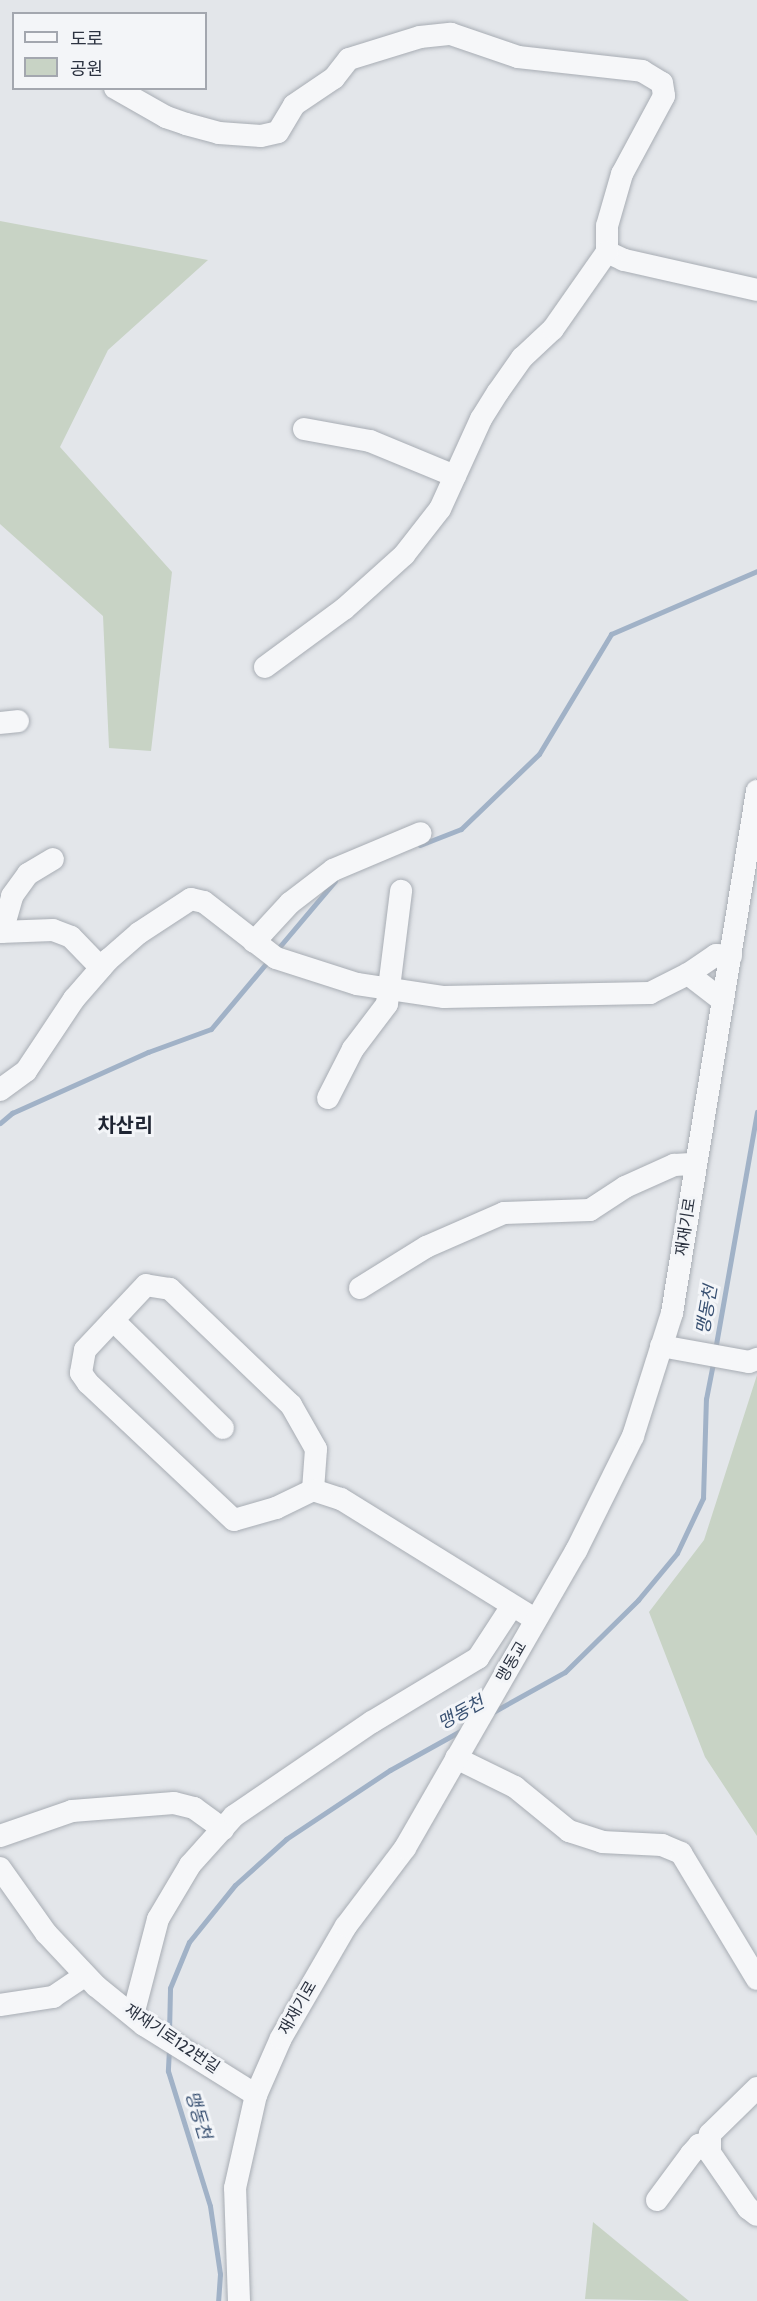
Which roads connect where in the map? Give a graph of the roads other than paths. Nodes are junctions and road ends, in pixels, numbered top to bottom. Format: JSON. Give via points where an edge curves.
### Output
{"nodes":[{"id":1,"x":119,"y":90,"type":"edge"},
{"id":2,"x":607,"y":252,"type":"junction"},
{"id":3,"x":757,"y":290,"type":"edge"},
{"id":4,"x":304,"y":429,"type":"dead end"},
{"id":5,"x":455,"y":476,"type":"junction"},
{"id":6,"x":265,"y":667,"type":"dead end"},
{"id":7,"x":757,"y":791,"type":"edge"},
{"id":8,"x":421,"y":832,"type":"dead end"},
{"id":9,"x":52,"y":859,"type":"dead end"},
{"id":10,"x":401,"y":891,"type":"dead end"},
{"id":11,"x":748,"y":909,"type":"edge"},
{"id":12,"x":1,"y":932,"type":"edge"},
{"id":13,"x":264,"y":950,"type":"junction"},
{"id":14,"x":730,"y":956,"type":"junction"},
{"id":15,"x":101,"y":968,"type":"junction"},
{"id":16,"x":688,"y":974,"type":"junction"},
{"id":17,"x":391,"y":988,"type":"junction"},
{"id":18,"x":723,"y":1001,"type":"junction"},
{"id":19,"x":0,"y":1090,"type":"edge"},
{"id":20,"x":328,"y":1098,"type":"dead end"},
{"id":21,"x":696,"y":1164,"type":"junction"},
{"id":22,"x":360,"y":1288,"type":"dead end"},
{"id":23,"x":113,"y":1320,"type":"junction"},
{"id":24,"x":662,"y":1346,"type":"junction"},
{"id":25,"x":753,"y":1360,"type":"edge"},
{"id":26,"x":223,"y":1428,"type":"dead end"},
{"id":27,"x":313,"y":1490,"type":"junction"},
{"id":28,"x":512,"y":1606,"type":"junction"},
{"id":29,"x":532,"y":1628,"type":"junction"},
{"id":30,"x":458,"y":1754,"type":"junction"},
{"id":31,"x":223,"y":1829,"type":"junction"},
{"id":32,"x":0,"y":1836,"type":"edge"},
{"id":33,"x":0,"y":1868,"type":"edge"},
{"id":34,"x":84,"y":1976,"type":"junction"},
{"id":35,"x":757,"y":1979,"type":"edge"},
{"id":36,"x":0,"y":2005,"type":"edge"},
{"id":37,"x":138,"y":2020,"type":"junction"},
{"id":38,"x":757,"y":2088,"type":"edge"},
{"id":39,"x":256,"y":2095,"type":"junction"},
{"id":40,"x":710,"y":2142,"type":"junction"},
{"id":41,"x":657,"y":2200,"type":"dead end"},
{"id":42,"x":757,"y":2215,"type":"edge"},
{"id":43,"x":238,"y":2301,"type":"edge"}],
"edges":[{"from":1,"to":2,"type":"street","via":[[186,124],[219,133],[261,136],[278,132],[294,105],[334,78],[349,59],[420,37],[451,34],[518,57],[642,71],[662,83],[664,96],[622,174],[606,226]]},
{"from":2,"to":3,"type":"street","via":[[624,260]]},
{"from":2,"to":5,"type":"street","via":[[553,329],[522,358],[498,392]]},
{"from":4,"to":5,"type":"street","via":[[370,441]]},
{"from":5,"to":6,"type":"street","via":[[440,509],[404,555],[344,609]]},
{"from":7,"to":11,"type":"street","name":"재재기로"},
{"from":8,"to":13,"type":"street","via":[[333,870],[290,903]]},
{"from":9,"to":12,"type":"street","via":[[28,874],[12,896]]},
{"from":10,"to":17,"type":"street"},
{"from":11,"to":14,"type":"street","name":"재재기로"},
{"from":12,"to":15,"type":"street","via":[[53,930],[72,937]]},
{"from":13,"to":15,"type":"street","via":[[204,902],[191,899],[139,933]]},
{"from":13,"to":17,"type":"street","via":[[357,984]]},
{"from":14,"to":16,"type":"street","via":[[716,955]]},
{"from":14,"to":18,"type":"street","name":"재재기로"},
{"from":15,"to":19,"type":"street","via":[[74,999],[26,1071]]},
{"from":16,"to":17,"type":"street","via":[[650,993],[615,995],[444,997]]},
{"from":16,"to":18,"type":"street"},
{"from":17,"to":20,"type":"street","via":[[387,1004],[353,1049]]},
{"from":18,"to":21,"type":"street","name":"재재기로"},
{"from":21,"to":22,"type":"street","via":[[674,1165],[625,1187],[590,1210],[504,1213],[426,1247]]},
{"from":21,"to":24,"type":"street","name":"재재기로","via":[[672,1313]]},
{"from":23,"to":26,"type":"street"},
{"from":23,"to":27,"type":"street","via":[[146,1285],[171,1288],[291,1405],[316,1449]]},
{"from":23,"to":27,"type":"street","via":[[85,1350],[81,1373],[234,1520],[276,1508]]},
{"from":24,"to":25,"type":"street","via":[[694,1354]]},
{"from":24,"to":29,"type":"street","name":"재재기로","via":[[633,1436]]},
{"from":27,"to":28,"type":"street","via":[[341,1499]]},
{"from":28,"to":29,"type":"street"},
{"from":28,"to":31,"type":"street","via":[[478,1658],[372,1722],[234,1816]]},
{"from":29,"to":30,"type":"street","name":"맹동교"},
{"from":30,"to":35,"type":"street","via":[[515,1787],[568,1831],[602,1842],[662,1845],[681,1853]]},
{"from":30,"to":39,"type":"street","name":"재재기로","via":[[405,1848],[346,1926],[281,2038]]},
{"from":31,"to":32,"type":"street","via":[[194,1808],[174,1803],[72,1810]]},
{"from":31,"to":37,"type":"street","via":[[190,1865],[158,1919]]},
{"from":33,"to":34,"type":"street","name":"재재기로122번길","via":[[46,1933]]},
{"from":34,"to":36,"type":"street","via":[[53,1997]]},
{"from":34,"to":37,"type":"street","name":"재재기로122번길"},
{"from":37,"to":39,"type":"street","name":"재재기로122번길"},
{"from":38,"to":40,"type":"street","via":[[710,2134]]},
{"from":39,"to":43,"type":"street","name":"재재기로","via":[[235,2188]]},
{"from":40,"to":41,"type":"street","via":[[699,2145]]},
{"from":40,"to":42,"type":"street","via":[[710,2152],[748,2208]]}]}
